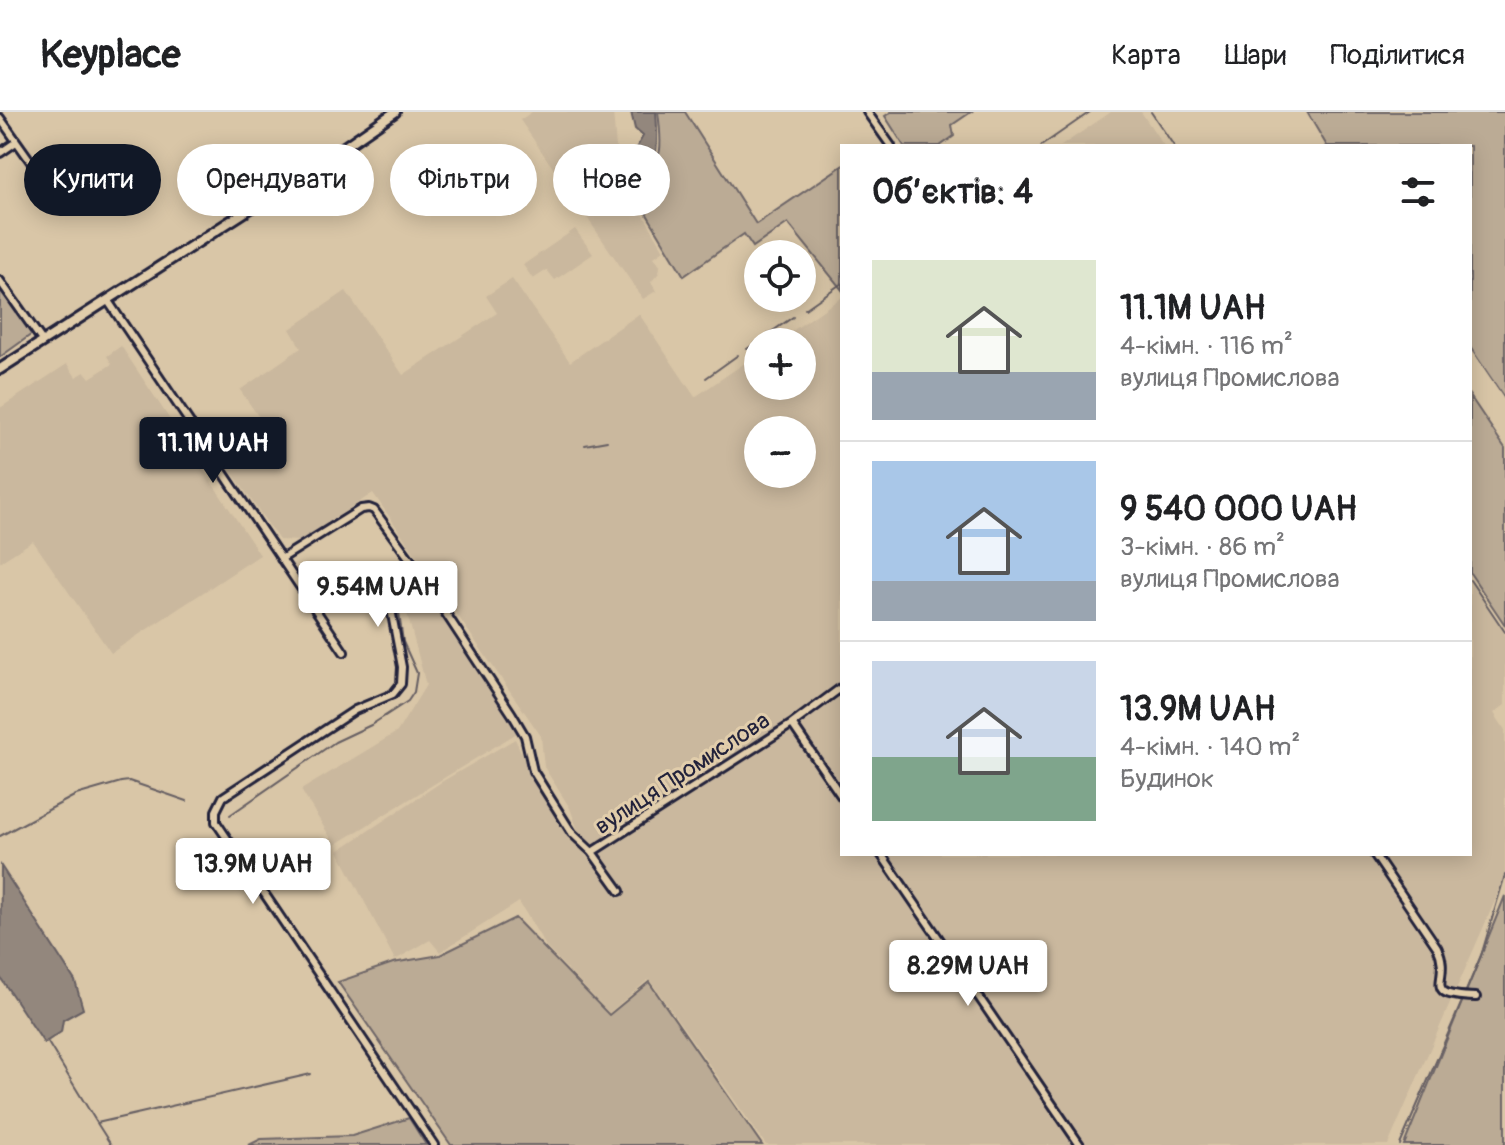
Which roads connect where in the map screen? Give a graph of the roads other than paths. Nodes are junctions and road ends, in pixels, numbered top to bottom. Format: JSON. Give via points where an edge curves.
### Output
{"nodes":[{"id":1,"x":395,"y":112,"type":"edge"},
{"id":2,"x":867,"y":112,"type":"edge"},
{"id":3,"x":0,"y":118,"type":"edge"},
{"id":4,"x":16,"y":142,"type":"junction"},
{"id":5,"x":890,"y":144,"type":"edge"},
{"id":6,"x":0,"y":153,"type":"edge"},
{"id":7,"x":24,"y":153,"type":"edge"},
{"id":8,"x":0,"y":281,"type":"edge"},
{"id":9,"x":108,"y":301,"type":"junction"},
{"id":10,"x":43,"y":342,"type":"junction"},
{"id":11,"x":0,"y":369,"type":"edge"},
{"id":12,"x":281,"y":559,"type":"junction"},
{"id":13,"x":412,"y":562,"type":"junction"},
{"id":14,"x":344,"y":652,"type":"dead end"},
{"id":15,"x":840,"y":688,"type":"edge"},
{"id":16,"x":792,"y":724,"type":"junction"},
{"id":17,"x":840,"y":794,"type":"edge"},
{"id":18,"x":592,"y":852,"type":"junction"},
{"id":19,"x":882,"y":856,"type":"edge"},
{"id":20,"x":1375,"y":856,"type":"edge"},
{"id":21,"x":620,"y":891,"type":"dead end"},
{"id":22,"x":1476,"y":997,"type":"dead end"},
{"id":23,"x":434,"y":1145,"type":"edge"},
{"id":24,"x":1080,"y":1145,"type":"edge"}],
"edges":[{"from":1,"to":9,"type":"main road"},
{"from":2,"to":5,"type":"street"},
{"from":3,"to":4,"type":"street"},
{"from":4,"to":6,"type":"street"},
{"from":4,"to":7,"type":"street"},
{"from":8,"to":10,"type":"street"},
{"from":9,"to":10,"type":"main road"},
{"from":9,"to":12,"type":"street"},
{"from":10,"to":11,"type":"main road"},
{"from":12,"to":13,"type":"street","name":"вулиця Промислова","via":[[366,508],[376,512]]},
{"from":12,"to":14,"type":"street"},
{"from":13,"to":18,"type":"street","name":"вулиця Промислова","via":[[525,736],[533,771],[572,833]]},
{"from":13,"to":23,"type":"street","via":[[387,588],[402,667],[398,689],[347,715],[223,797],[216,822]]},
{"from":15,"to":16,"type":"street","name":"вулиця Промислова"},
{"from":16,"to":17,"type":"street","name":"вулиця Промислова"},
{"from":16,"to":18,"type":"street","name":"вулиця Промислова"},
{"from":18,"to":21,"type":"street","name":"вулиця Промислова"},
{"from":19,"to":24,"type":"street"},
{"from":20,"to":22,"type":"street","via":[[1437,947],[1442,992]]}]}
